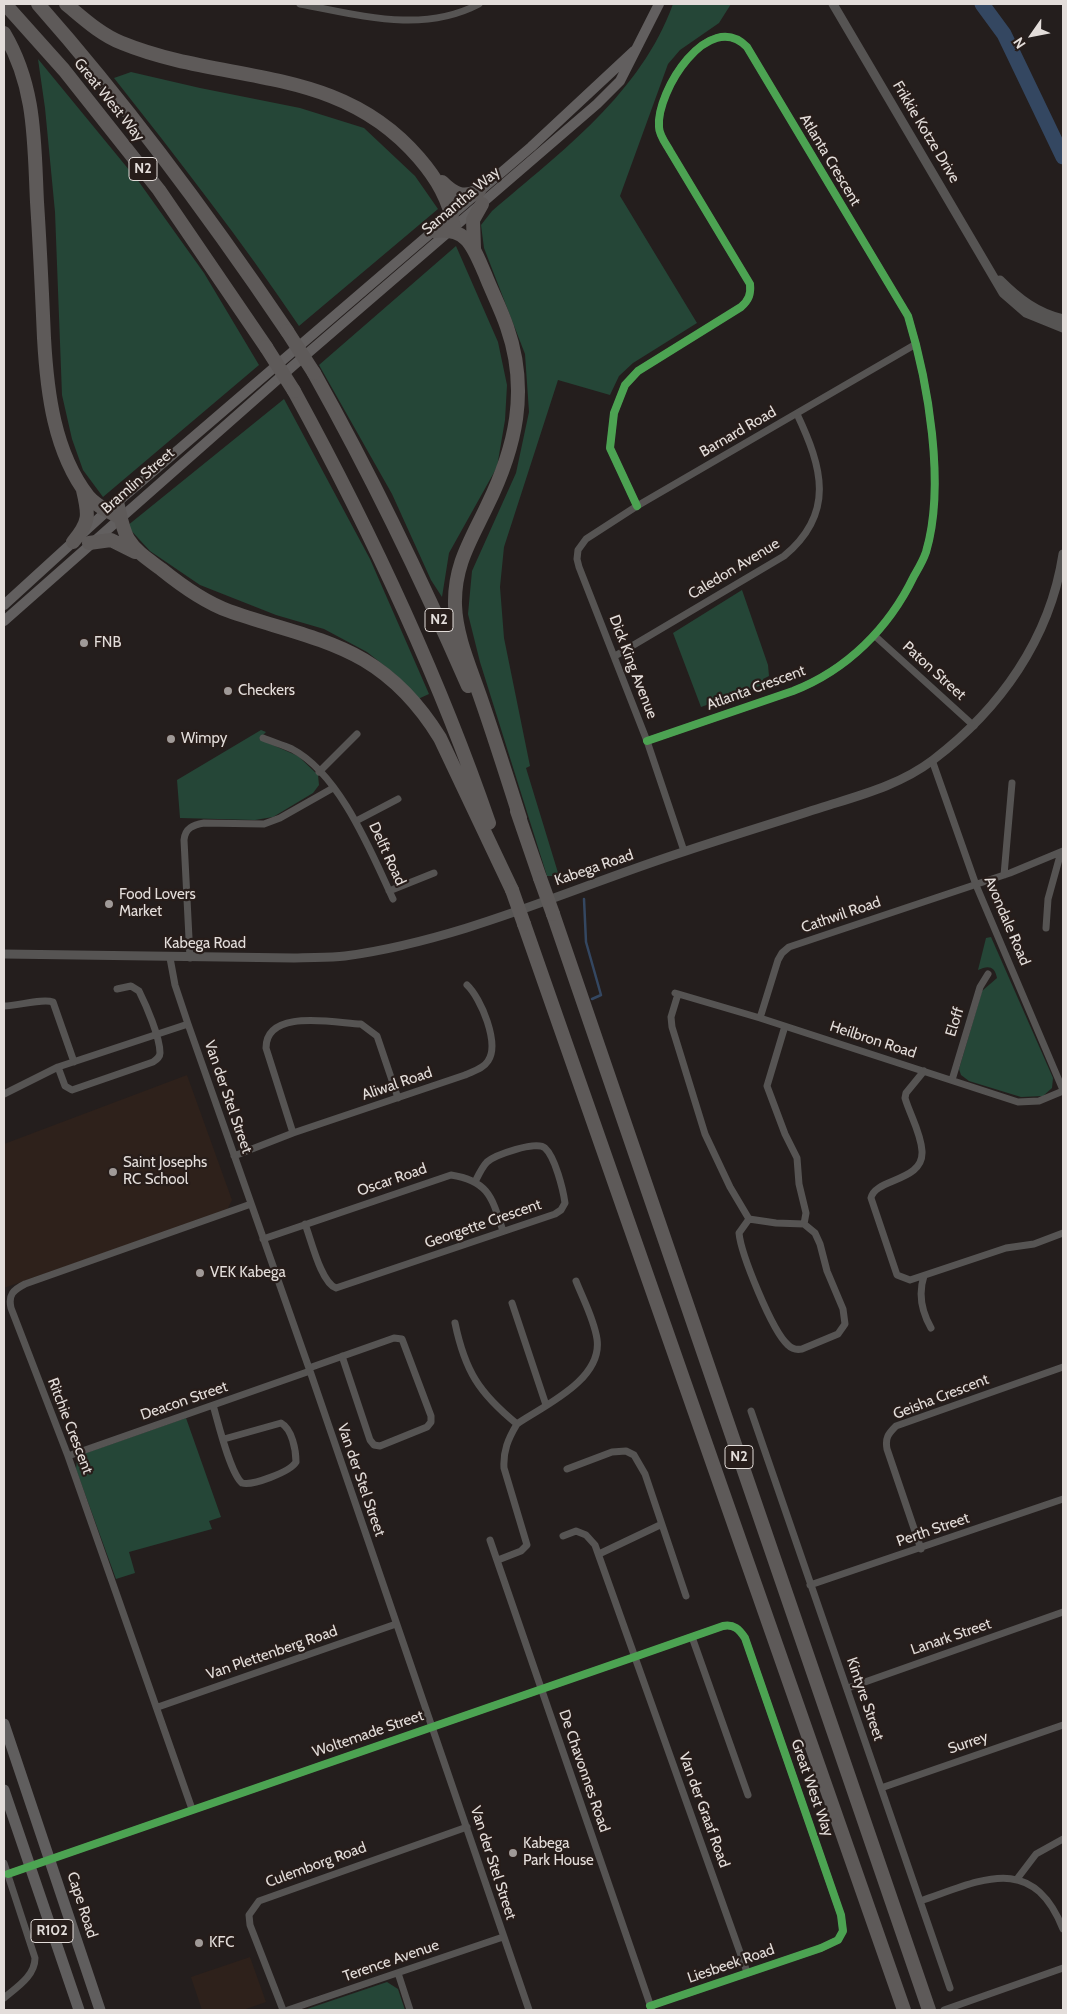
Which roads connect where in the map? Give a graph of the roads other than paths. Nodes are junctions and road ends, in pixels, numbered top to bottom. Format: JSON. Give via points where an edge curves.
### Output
{"nodes":[{"id":1,"x":5,"y":4,"type":"edge"},
{"id":2,"x":38,"y":4,"type":"edge"},
{"id":3,"x":66,"y":4,"type":"edge"},
{"id":4,"x":300,"y":4,"type":"edge"},
{"id":5,"x":479,"y":4,"type":"edge"},
{"id":6,"x":659,"y":4,"type":"edge"},
{"id":7,"x":833,"y":4,"type":"edge"},
{"id":8,"x":315,"y":5,"type":"edge"},
{"id":9,"x":4,"y":33,"type":"edge"},
{"id":10,"x":428,"y":169,"type":"junction"},
{"id":11,"x":481,"y":197,"type":"junction"},
{"id":12,"x":452,"y":224,"type":"junction"},
{"id":13,"x":434,"y":231,"type":"joint"},
{"id":14,"x":475,"y":251,"type":"junction"},
{"id":15,"x":994,"y":275,"type":"junction"},
{"id":16,"x":1063,"y":319,"type":"edge"},
{"id":17,"x":1063,"y":328,"type":"edge"},
{"id":18,"x":916,"y":344,"type":"junction"},
{"id":19,"x":287,"y":355,"type":"joint"},
{"id":20,"x":294,"y":365,"type":"joint"},
{"id":21,"x":797,"y":414,"type":"junction"},
{"id":22,"x":81,"y":485,"type":"junction"},
{"id":23,"x":637,"y":506,"type":"junction"},
{"id":24,"x":116,"y":512,"type":"junction"},
{"id":25,"x":73,"y":542,"type":"junction"},
{"id":26,"x":89,"y":543,"type":"junction"},
{"id":27,"x":578,"y":550,"type":"joint"},
{"id":28,"x":1063,"y":554,"type":"edge"},
{"id":29,"x":143,"y":556,"type":"junction"},
{"id":30,"x":4,"y":605,"type":"edge"},
{"id":31,"x":4,"y":621,"type":"edge"},
{"id":32,"x":875,"y":636,"type":"junction"},
{"id":33,"x":615,"y":656,"type":"junction"},
{"id":34,"x":974,"y":726,"type":"junction"},
{"id":35,"x":357,"y":734,"type":"dead end"},
{"id":36,"x":263,"y":738,"type":"dead end"},
{"id":37,"x":647,"y":741,"type":"junction"},
{"id":38,"x":932,"y":760,"type":"junction"},
{"id":39,"x":319,"y":772,"type":"junction"},
{"id":40,"x":1012,"y":783,"type":"dead end"},
{"id":41,"x":333,"y":788,"type":"junction"},
{"id":42,"x":398,"y":799,"type":"dead end"},
{"id":43,"x":520,"y":818,"type":"junction"},
{"id":44,"x":356,"y":821,"type":"junction"},
{"id":45,"x":684,"y":851,"type":"junction"},
{"id":46,"x":1062,"y":852,"type":"edge"},
{"id":47,"x":1045,"y":859,"type":"junction"},
{"id":48,"x":434,"y":873,"type":"dead end"},
{"id":49,"x":1054,"y":873,"type":"junction"},
{"id":50,"x":1004,"y":875,"type":"junction"},
{"id":51,"x":976,"y":884,"type":"junction"},
{"id":52,"x":512,"y":890,"type":"junction"},
{"id":53,"x":389,"y":891,"type":"junction"},
{"id":54,"x":393,"y":899,"type":"dead end"},
{"id":55,"x":1046,"y":928,"type":"dead end"},
{"id":56,"x":4,"y":954,"type":"edge"},
{"id":57,"x":170,"y":958,"type":"junction"},
{"id":58,"x":190,"y":958,"type":"junction"},
{"id":59,"x":988,"y":974,"type":"dead end"},
{"id":60,"x":467,"y":985,"type":"dead end"},
{"id":61,"x":117,"y":989,"type":"dead end"},
{"id":62,"x":4,"y":1006,"type":"edge"},
{"id":63,"x":760,"y":1018,"type":"junction"},
{"id":64,"x":188,"y":1024,"type":"junction"},
{"id":65,"x":785,"y":1026,"type":"junction"},
{"id":66,"x":156,"y":1035,"type":"junction"},
{"id":67,"x":74,"y":1062,"type":"junction"},
{"id":68,"x":58,"y":1067,"type":"junction"},
{"id":69,"x":924,"y":1071,"type":"junction"},
{"id":70,"x":952,"y":1080,"type":"junction"},
{"id":71,"x":1063,"y":1091,"type":"edge"},
{"id":72,"x":4,"y":1094,"type":"edge"},
{"id":73,"x":398,"y":1098,"type":"junction"},
{"id":74,"x":293,"y":1133,"type":"junction"},
{"id":75,"x":234,"y":1156,"type":"junction"},
{"id":76,"x":475,"y":1182,"type":"junction"},
{"id":77,"x":251,"y":1204,"type":"junction"},
{"id":78,"x":749,"y":1219,"type":"junction"},
{"id":79,"x":305,"y":1224,"type":"junction"},
{"id":80,"x":804,"y":1224,"type":"junction"},
{"id":81,"x":503,"y":1231,"type":"junction"},
{"id":82,"x":1063,"y":1233,"type":"edge"},
{"id":83,"x":263,"y":1238,"type":"junction"},
{"id":84,"x":924,"y":1276,"type":"junction"},
{"id":85,"x":576,"y":1281,"type":"dead end"},
{"id":86,"x":512,"y":1303,"type":"dead end"},
{"id":87,"x":455,"y":1322,"type":"dead end"},
{"id":88,"x":932,"y":1328,"type":"dead end"},
{"id":89,"x":342,"y":1356,"type":"junction"},
{"id":90,"x":1063,"y":1367,"type":"edge"},
{"id":91,"x":309,"y":1369,"type":"junction"},
{"id":92,"x":213,"y":1405,"type":"junction"},
{"id":93,"x":546,"y":1405,"type":"junction"},
{"id":94,"x":752,"y":1411,"type":"dead end"},
{"id":95,"x":517,"y":1424,"type":"junction"},
{"id":96,"x":224,"y":1439,"type":"junction"},
{"id":97,"x":68,"y":1456,"type":"junction"},
{"id":98,"x":567,"y":1469,"type":"dead end"},
{"id":99,"x":1063,"y":1499,"type":"edge"},
{"id":100,"x":660,"y":1525,"type":"junction"},
{"id":101,"x":563,"y":1536,"type":"dead end"},
{"id":102,"x":490,"y":1540,"type":"dead end"},
{"id":103,"x":921,"y":1549,"type":"junction"},
{"id":104,"x":599,"y":1554,"type":"junction"},
{"id":105,"x":498,"y":1560,"type":"junction"},
{"id":106,"x":810,"y":1585,"type":"junction"},
{"id":107,"x":686,"y":1596,"type":"dead end"},
{"id":108,"x":1063,"y":1612,"type":"edge"},
{"id":109,"x":396,"y":1624,"type":"junction"},
{"id":110,"x":737,"y":1628,"type":"joint"},
{"id":111,"x":692,"y":1637,"type":"junction"},
{"id":112,"x":635,"y":1657,"type":"junction"},
{"id":113,"x":848,"y":1688,"type":"junction"},
{"id":114,"x":542,"y":1690,"type":"junction"},
{"id":115,"x":158,"y":1707,"type":"junction"},
{"id":116,"x":4,"y":1724,"type":"edge"},
{"id":117,"x":1063,"y":1725,"type":"edge"},
{"id":118,"x":432,"y":1727,"type":"junction"},
{"id":119,"x":881,"y":1788,"type":"junction"},
{"id":120,"x":4,"y":1790,"type":"edge"},
{"id":121,"x":748,"y":1795,"type":"dead end"},
{"id":122,"x":192,"y":1809,"type":"junction"},
{"id":123,"x":467,"y":1827,"type":"junction"},
{"id":124,"x":1063,"y":1839,"type":"edge"},
{"id":125,"x":51,"y":1859,"type":"junction"},
{"id":126,"x":4,"y":1863,"type":"edge"},
{"id":127,"x":30,"y":1866,"type":"junction"},
{"id":128,"x":8,"y":1874,"type":"junction"},
{"id":129,"x":1017,"y":1879,"type":"junction"},
{"id":130,"x":920,"y":1901,"type":"junction"},
{"id":131,"x":1063,"y":1929,"type":"edge"},
{"id":132,"x":503,"y":1937,"type":"junction"},
{"id":133,"x":821,"y":1948,"type":"joint"},
{"id":134,"x":1063,"y":1968,"type":"edge"},
{"id":135,"x":747,"y":1972,"type":"junction"},
{"id":136,"x":398,"y":1973,"type":"junction"},
{"id":137,"x":950,"y":1988,"type":"dead end"},
{"id":138,"x":4,"y":1998,"type":"edge"},
{"id":139,"x":927,"y":2004,"type":"edge"},
{"id":140,"x":651,"y":2008,"type":"edge"},
{"id":141,"x":903,"y":2008,"type":"edge"},
{"id":142,"x":79,"y":2010,"type":"edge"},
{"id":143,"x":100,"y":2010,"type":"edge"},
{"id":144,"x":283,"y":2010,"type":"edge"},
{"id":145,"x":288,"y":2010,"type":"edge"},
{"id":146,"x":410,"y":2010,"type":"edge"},
{"id":147,"x":529,"y":2010,"type":"edge"},
{"id":148,"x":944,"y":2010,"type":"edge"}],
"edges":[{"from":1,"to":52,"type":"highway","name":"Great West Way","number":"N2","bridge":true,"via":[[64,70],[159,190],[294,391],[335,466],[410,620],[447,708]]},
{"from":2,"to":43,"type":"highway","name":"Great West Way","number":"N2","bridge":true,"via":[[82,53],[176,174],[314,373],[401,536],[473,699]]},
{"from":3,"to":10,"type":"highway","via":[[113,38],[138,50],[272,79],[340,98],[394,132]]},
{"from":4,"to":8,"type":"street"},
{"from":5,"to":8,"type":"street","via":[[450,15],[406,21]]},
{"from":6,"to":11,"type":"main road","name":"Samantha Way","via":[[628,69],[614,87]]},
{"from":7,"to":15,"type":"street","name":"Frikkie Kotze Drive"},
{"from":9,"to":22,"type":"highway","via":[[22,68],[32,116],[48,392],[55,425]]},
{"from":10,"to":11,"type":"highway","via":[[456,194]]},
{"from":10,"to":12,"type":"highway","via":[[446,197]]},
{"from":11,"to":12,"type":"main road","name":"Samantha Way"},
{"from":11,"to":14,"type":"highway","via":[[473,220]]},
{"from":12,"to":13,"type":"highway"},
{"from":12,"to":14,"type":"highway"},
{"from":12,"to":20,"type":"main road","name":"Samantha Way"},
{"from":13,"to":19,"type":"main road","name":"Samantha Way"},
{"from":14,"to":43,"type":"highway","via":[[513,348],[517,418],[513,444],[504,468],[460,561],[456,574],[455,607],[464,650]]},
{"from":15,"to":16,"type":"street","name":"Frikkie Kotze Drive","via":[[1034,309]]},
{"from":15,"to":17,"type":"street","name":"Frikkie Kotze Drive","via":[[1003,293],[1015,304],[1037,318]]},
{"from":18,"to":21,"type":"street","name":"Barnard Road"},
{"from":18,"to":23,"type":"street","name":"Atlanta Crescent","via":[[908,316],[747,47],[731,36],[717,38],[695,52],[679,68],[663,104],[659,129],[750,284],[751,292],[741,307],[638,370],[625,385],[614,413],[610,448]]},
{"from":18,"to":32,"type":"street","name":"Atlanta Crescent","via":[[936,476],[932,523],[926,554],[903,599]]},
{"from":19,"to":24,"type":"main road","name":"Bramlin Street"},
{"from":20,"to":24,"type":"main road","name":"Bramlin Street"},
{"from":21,"to":23,"type":"street","name":"Barnard Road"},
{"from":21,"to":33,"type":"street","name":"Caledon Avenue","via":[[811,443],[819,482],[816,511],[806,536],[784,556]]},
{"from":22,"to":24,"type":"highway","via":[[89,497]]},
{"from":22,"to":25,"type":"highway","via":[[88,513],[83,530]]},
{"from":23,"to":27,"type":"street","name":"Barnard Road","via":[[586,539]]},
{"from":24,"to":25,"type":"main road","name":"Bramlin Street"},
{"from":24,"to":26,"type":"main road","name":"Bramlin Street"},
{"from":24,"to":29,"type":"highway","via":[[128,539]]},
{"from":25,"to":30,"type":"main road","name":"Bramlin Street"},
{"from":26,"to":29,"type":"highway","via":[[115,541]]},
{"from":26,"to":31,"type":"main road","name":"Bramlin Street"},
{"from":27,"to":33,"type":"street","name":"Dick King Avenue","via":[[579,567]]},
{"from":28,"to":34,"type":"street","name":"Kabega Road","via":[[1045,621],[1031,649],[1016,677]]},
{"from":29,"to":52,"type":"highway","via":[[201,598],[365,660],[411,698],[445,746]]},
{"from":32,"to":34,"type":"street","name":"Paton Street"},
{"from":32,"to":37,"type":"street","name":"Atlanta Crescent","via":[[841,666],[811,684]]},
{"from":33,"to":37,"type":"street","name":"Dick King Avenue"},
{"from":34,"to":38,"type":"street","name":"Kabega Road"},
{"from":35,"to":39,"type":"street"},
{"from":36,"to":39,"type":"street","name":"Delft Road","via":[[293,750]]},
{"from":37,"to":45,"type":"street","name":"Dick King Avenue"},
{"from":38,"to":45,"type":"street","name":"Kabega Road","via":[[900,780],[867,793]]},
{"from":38,"to":51,"type":"street","name":"Avondale Road"},
{"from":39,"to":41,"type":"street","name":"Delft Road"},
{"from":40,"to":50,"type":"street"},
{"from":41,"to":44,"type":"street","name":"Delft Road"},
{"from":41,"to":58,"type":"street","via":[[264,824],[204,823],[192,826],[185,834]]},
{"from":42,"to":44,"type":"street","name":"Delft Road"},
{"from":43,"to":139,"type":"highway","number":"N2","bridge":true},
{"from":44,"to":53,"type":"street","name":"Delft Road"},
{"from":45,"to":58,"type":"street","name":"Kabega Road","via":[[499,916],[394,948],[343,956]]},
{"from":46,"to":47,"type":"street","name":"Cathwil Road"},
{"from":46,"to":49,"type":"street"},
{"from":47,"to":49,"type":"street"},
{"from":47,"to":50,"type":"street","name":"Cathwil Road"},
{"from":48,"to":53,"type":"street"},
{"from":49,"to":55,"type":"street"},
{"from":50,"to":51,"type":"street","name":"Cathwil Road"},
{"from":51,"to":63,"type":"street","name":"Cathwil Road","via":[[789,947],[778,960]]},
{"from":51,"to":71,"type":"street","name":"Avondale Road"},
{"from":52,"to":141,"type":"highway","number":"N2","bridge":true},
{"from":53,"to":54,"type":"street","name":"Delft Road"},
{"from":56,"to":57,"type":"street","name":"Kabega Road"},
{"from":57,"to":58,"type":"street","name":"Kabega Road"},
{"from":57,"to":64,"type":"street","name":"Van der Stel Street"},
{"from":59,"to":70,"type":"street","name":"Eloff","via":[[980,987]]},
{"from":60,"to":73,"type":"street","name":"Aliwal Road","via":[[480,1003],[490,1034],[493,1046],[490,1059],[484,1066],[465,1075]]},
{"from":61,"to":66,"type":"street","via":[[131,986],[139,991]]},
{"from":62,"to":67,"type":"street","via":[[53,1002]]},
{"from":63,"to":65,"type":"street","name":"Heilbron Road"},
{"from":63,"to":78,"type":"street","name":"Heilbron Road","via":[[676,994],[671,1017],[702,1125],[730,1187]]},
{"from":64,"to":66,"type":"street"},
{"from":64,"to":75,"type":"street","name":"Van der Stel Street"},
{"from":65,"to":69,"type":"street","name":"Heilbron Road"},
{"from":65,"to":80,"type":"street","via":[[767,1086],[797,1158],[806,1213]]},
{"from":66,"to":67,"type":"street"},
{"from":66,"to":68,"type":"street","via":[[160,1052],[157,1059],[77,1088],[65,1086]]},
{"from":67,"to":68,"type":"street"},
{"from":68,"to":72,"type":"street"},
{"from":69,"to":70,"type":"street","name":"Heilbron Road"},
{"from":69,"to":84,"type":"street","via":[[905,1098],[922,1148],[920,1161],[906,1176],[876,1189],[871,1198],[897,1275],[910,1280]]},
{"from":70,"to":71,"type":"street","name":"Heilbron Road","via":[[1018,1102],[1039,1101]]},
{"from":73,"to":74,"type":"street","name":"Aliwal Road"},
{"from":73,"to":74,"type":"street","via":[[377,1036],[368,1027],[291,1021],[278,1025],[269,1033],[266,1048]]},
{"from":74,"to":75,"type":"street","name":"Aliwal Road"},
{"from":75,"to":77,"type":"street","name":"Van der Stel Street"},
{"from":76,"to":79,"type":"street","name":"Oscar Road","via":[[461,1177],[443,1177]]},
{"from":76,"to":81,"type":"street","via":[[487,1190]]},
{"from":76,"to":81,"type":"street","name":"Georgette Crescent","via":[[492,1159],[535,1144],[545,1147],[549,1153],[564,1196],[564,1207],[555,1214]]},
{"from":77,"to":83,"type":"street","name":"Van der Stel Street"},
{"from":77,"to":97,"type":"street","name":"Ritchie Crescent","via":[[15,1289],[10,1308]]},
{"from":78,"to":80,"type":"street","via":[[776,1224]]},
{"from":78,"to":80,"type":"street","via":[[740,1233],[741,1245],[766,1312],[787,1345],[796,1350],[838,1334],[845,1324],[844,1309],[827,1271],[820,1244]]},
{"from":79,"to":81,"type":"street","name":"Georgette Crescent","via":[[324,1276],[336,1288]]},
{"from":79,"to":83,"type":"street","name":"Oscar Road"},
{"from":82,"to":84,"type":"street","via":[[1034,1244],[1006,1248]]},
{"from":83,"to":91,"type":"street","name":"Van der Stel Street"},
{"from":84,"to":88,"type":"street","via":[[922,1304]]},
{"from":85,"to":93,"type":"street","via":[[595,1330],[594,1357],[577,1384]]},
{"from":86,"to":93,"type":"street"},
{"from":87,"to":95,"type":"street","via":[[465,1360],[477,1385],[500,1411]]},
{"from":89,"to":89,"type":"street","name":"Deacon Street","via":[[394,1338],[402,1339],[431,1422],[427,1427],[380,1446],[374,1445]]},
{"from":89,"to":91,"type":"street","name":"Deacon Street"},
{"from":90,"to":103,"type":"street","name":"Geisha Crescent","via":[[896,1426],[891,1431],[887,1437],[887,1449]]},
{"from":91,"to":92,"type":"street","name":"Deacon Street"},
{"from":91,"to":109,"type":"street","name":"Van der Stel Street"},
{"from":92,"to":96,"type":"street"},
{"from":92,"to":97,"type":"street","name":"Deacon Street"},
{"from":93,"to":95,"type":"street"},
{"from":94,"to":106,"type":"street","name":"Kintyre Street"},
{"from":95,"to":105,"type":"street","via":[[506,1448],[504,1468],[527,1545],[521,1551]]},
{"from":96,"to":96,"type":"street","via":[[281,1423],[292,1439],[296,1462],[287,1470],[246,1484],[238,1479]]},
{"from":97,"to":115,"type":"street","name":"Ritchie Crescent"},
{"from":98,"to":100,"type":"street","via":[[612,1452],[626,1451],[634,1455],[645,1474]]},
{"from":99,"to":103,"type":"street","name":"Perth Street"},
{"from":100,"to":104,"type":"street"},
{"from":100,"to":107,"type":"street"},
{"from":101,"to":104,"type":"street","via":[[570,1532],[580,1533],[591,1540]]},
{"from":102,"to":105,"type":"street","name":"De Chavonnes Road"},
{"from":103,"to":106,"type":"street","name":"Perth Street"},
{"from":104,"to":112,"type":"street","name":"Van der Graaf Road"},
{"from":105,"to":114,"type":"street","name":"De Chavonnes Road"},
{"from":106,"to":113,"type":"street","name":"Kintyre Street"},
{"from":108,"to":113,"type":"street","name":"Lanark Street"},
{"from":109,"to":115,"type":"street","name":"Van Plettenberg Road"},
{"from":109,"to":118,"type":"street","name":"Van der Stel Street"},
{"from":110,"to":111,"type":"street","name":"Woltemade Street","via":[[722,1626]]},
{"from":110,"to":133,"type":"street","name":"Great West Way","via":[[745,1638],[842,1915],[841,1936]]},
{"from":111,"to":112,"type":"street","name":"Woltemade Street"},
{"from":111,"to":121,"type":"street"},
{"from":112,"to":114,"type":"street","name":"Woltemade Street"},
{"from":112,"to":135,"type":"street","name":"Van der Graaf Road"},
{"from":113,"to":119,"type":"street","name":"Kintyre Street"},
{"from":114,"to":118,"type":"street","name":"Woltemade Street"},
{"from":114,"to":140,"type":"street","name":"De Chavonnes Road"},
{"from":115,"to":122,"type":"street","name":"Ritchie Crescent"},
{"from":116,"to":125,"type":"main road","name":"Cape Road","number":"R102"},
{"from":117,"to":119,"type":"street","name":"Surrey"},
{"from":118,"to":122,"type":"street","name":"Woltemade Street"},
{"from":118,"to":123,"type":"street","name":"Van der Stel Street"},
{"from":119,"to":130,"type":"street","name":"Kintyre Street"},
{"from":120,"to":127,"type":"main road","number":"R102"},
{"from":122,"to":125,"type":"street","name":"Woltemade Street"},
{"from":123,"to":132,"type":"street","name":"Van der Stel Street"},
{"from":123,"to":144,"type":"street","name":"Culemborg Road","via":[[258,1901],[249,1915],[250,1925]]},
{"from":124,"to":129,"type":"street","via":[[1036,1854]]},
{"from":125,"to":127,"type":"street","name":"Woltemade Street"},
{"from":125,"to":143,"type":"main road","name":"Cape Road","number":"R102"},
{"from":126,"to":128,"type":"street"},
{"from":127,"to":128,"type":"street","name":"Woltemade Street"},
{"from":127,"to":142,"type":"main road","number":"R102"},
{"from":128,"to":138,"type":"street","via":[[35,1958],[28,1977]]},
{"from":129,"to":130,"type":"street","via":[[999,1877],[984,1880]]},
{"from":129,"to":131,"type":"street","via":[[1034,1887],[1049,1900]]},
{"from":130,"to":137,"type":"street","name":"Kintyre Street"},
{"from":132,"to":136,"type":"street","name":"Terence Avenue"},
{"from":132,"to":147,"type":"street","name":"Van der Stel Street"},
{"from":133,"to":135,"type":"street","name":"Liesbeek Road"},
{"from":134,"to":148,"type":"street"},
{"from":135,"to":140,"type":"street","name":"Liesbeek Road"},
{"from":136,"to":145,"type":"street","name":"Terence Avenue"},
{"from":136,"to":146,"type":"street"}]}
